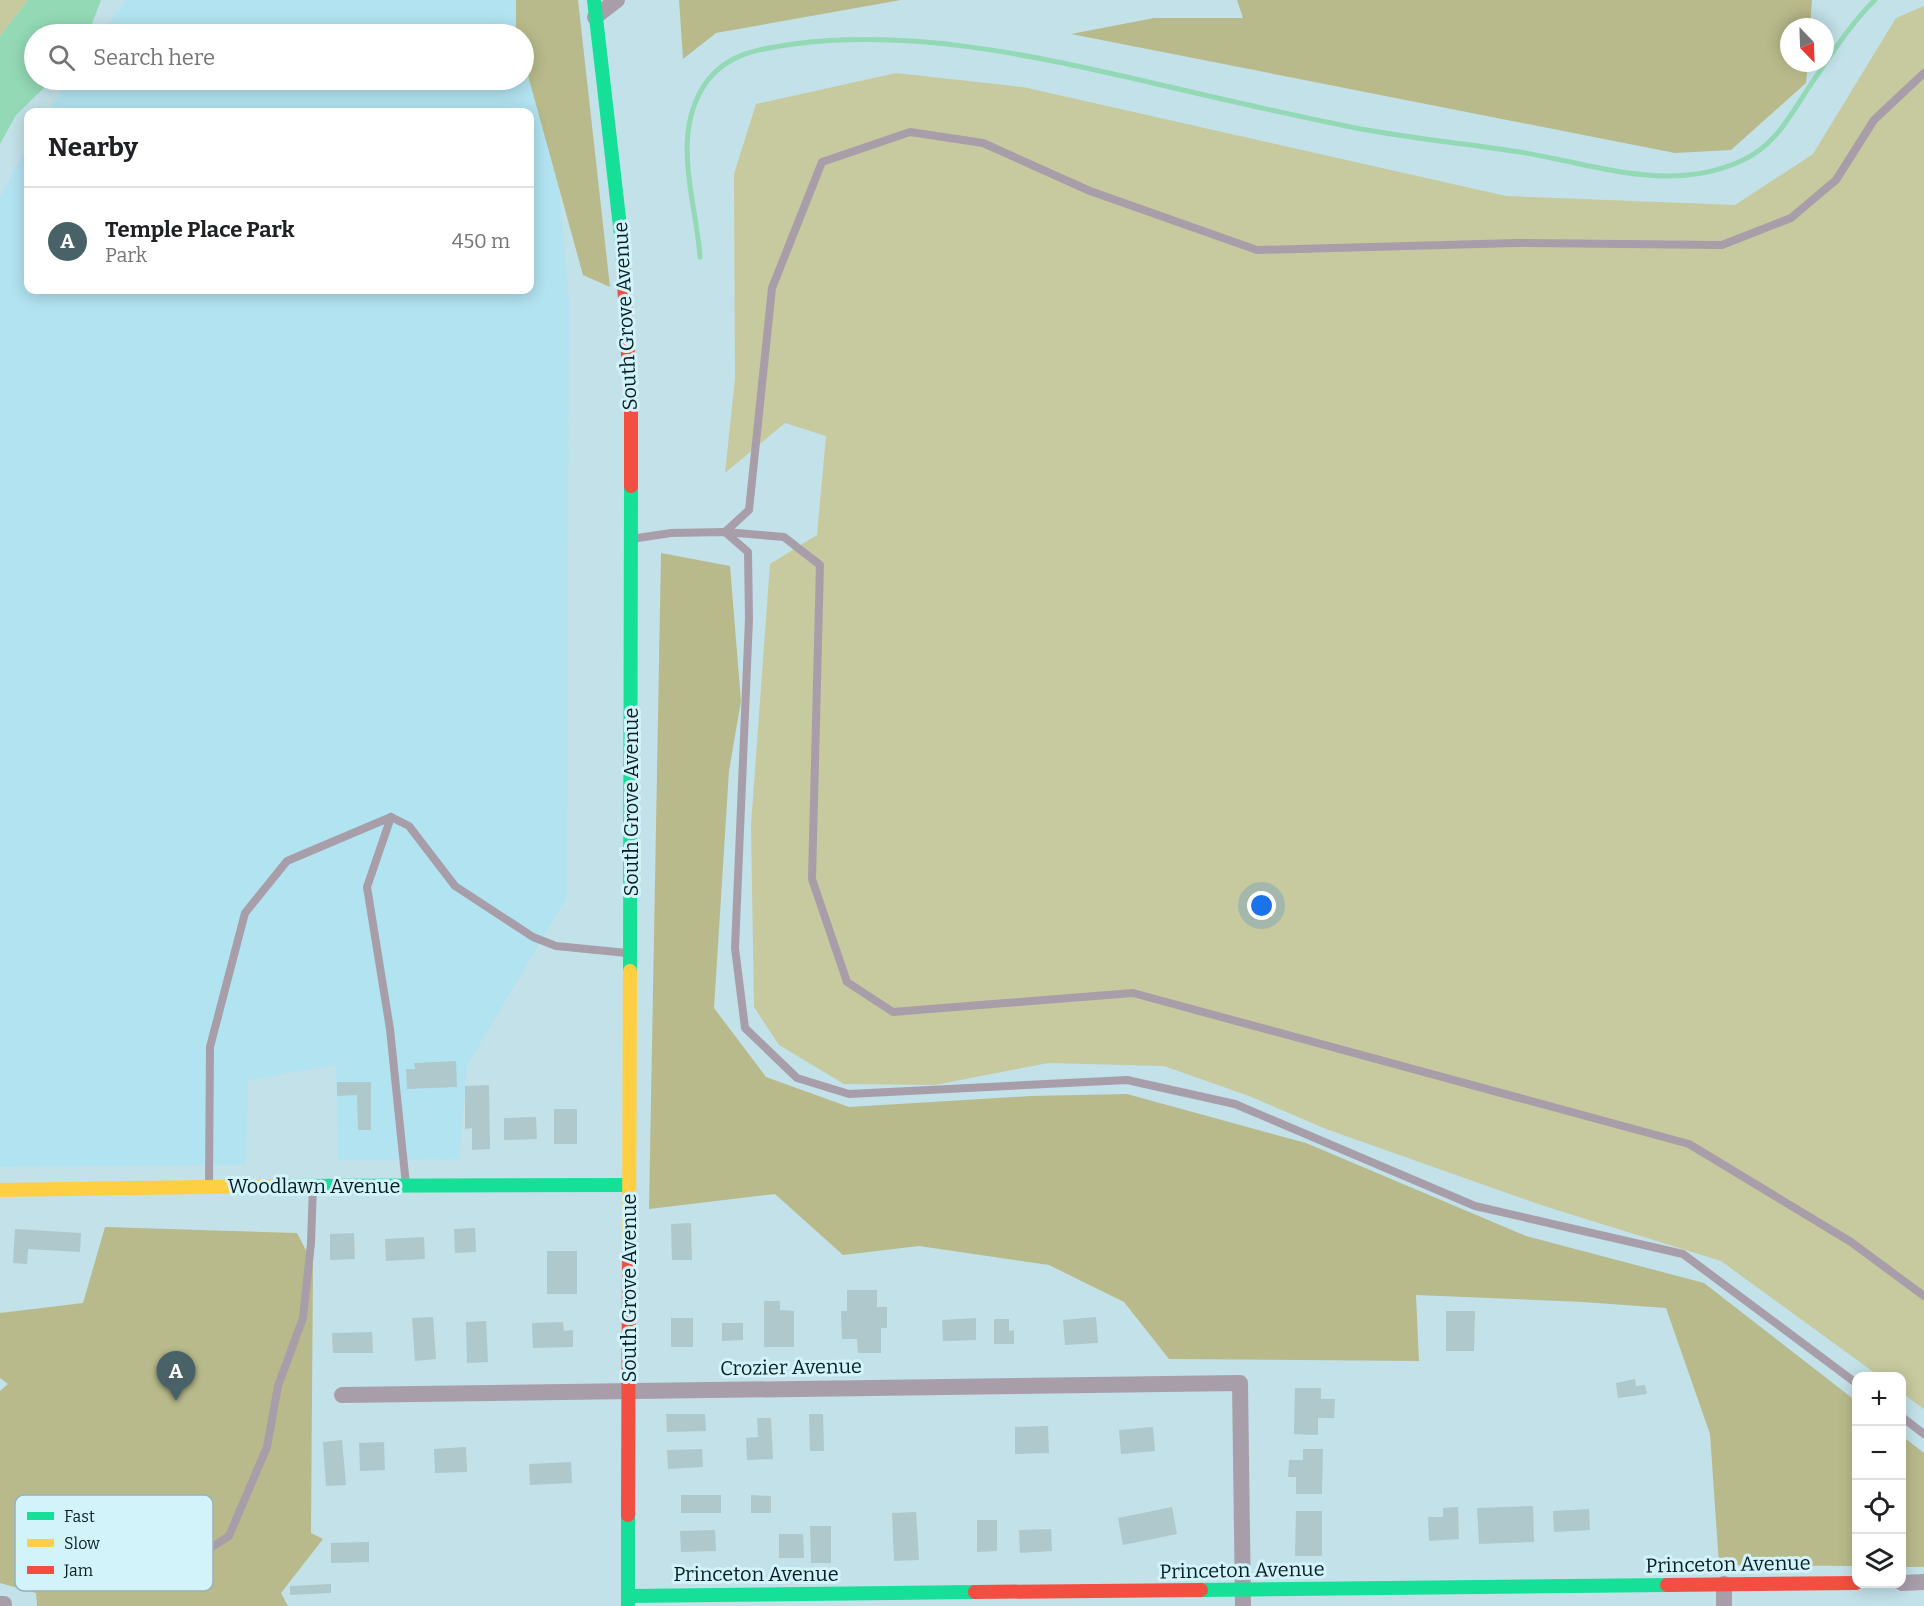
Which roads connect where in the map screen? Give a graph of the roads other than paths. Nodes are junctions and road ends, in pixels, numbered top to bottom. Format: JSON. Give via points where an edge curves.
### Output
{"nodes":[{"id":1,"x":617,"y":0,"type":"edge"},
{"id":2,"x":594,"y":8,"type":"edge"},
{"id":3,"x":1924,"y":73,"type":"edge"},
{"id":4,"x":725,"y":532,"type":"junction"},
{"id":5,"x":630,"y":539,"type":"junction"},
{"id":6,"x":391,"y":817,"type":"junction"},
{"id":7,"x":631,"y":953,"type":"junction"},
{"id":8,"x":406,"y":1185,"type":"junction"},
{"id":9,"x":629,"y":1185,"type":"junction"},
{"id":10,"x":209,"y":1186,"type":"junction"},
{"id":11,"x":313,"y":1186,"type":"junction"},
{"id":12,"x":0,"y":1190,"type":"edge"},
{"id":13,"x":1924,"y":1296,"type":"edge"},
{"id":14,"x":1852,"y":1379,"type":"edge"},
{"id":15,"x":629,"y":1390,"type":"junction"},
{"id":16,"x":342,"y":1395,"type":"dead end"},
{"id":17,"x":1906,"y":1420,"type":"edge"},
{"id":18,"x":1924,"y":1434,"type":"edge"},
{"id":19,"x":213,"y":1547,"type":"edge"},
{"id":20,"x":1924,"y":1582,"type":"edge"},
{"id":21,"x":1852,"y":1583,"type":"edge"},
{"id":22,"x":1906,"y":1583,"type":"edge"},
{"id":23,"x":1724,"y":1584,"type":"junction"},
{"id":24,"x":1243,"y":1599,"type":"edge"},
{"id":25,"x":628,"y":1601,"type":"edge"},
{"id":26,"x":1724,"y":1606,"type":"edge"}],
"edges":[{"from":1,"to":2,"type":"street"},
{"from":2,"to":5,"type":"street","name":"South Grove Avenue","via":[[622,238],[630,411]]},
{"from":3,"to":4,"type":"lane","via":[[1874,120],[1836,180],[1791,218],[1722,245],[1517,243],[1257,250],[1090,191],[983,143],[909,132],[822,162],[772,288],[749,510]]},
{"from":4,"to":5,"type":"lane"},
{"from":4,"to":13,"type":"lane","via":[[784,537],[820,565],[812,879],[847,982],[893,1012],[1133,993],[1689,1144],[1851,1242]]},
{"from":4,"to":14,"type":"lane","via":[[748,552],[749,618],[735,948],[745,1028],[797,1078],[849,1094],[1127,1080],[1235,1104],[1475,1206],[1683,1254]]},
{"from":5,"to":7,"type":"street","name":"South Grove Avenue"},
{"from":6,"to":7,"type":"lane","via":[[409,826],[455,886],[533,937],[556,946]]},
{"from":6,"to":8,"type":"lane","via":[[367,887],[390,1029]]},
{"from":6,"to":10,"type":"lane","via":[[287,861],[245,913],[210,1047]]},
{"from":7,"to":9,"type":"street","name":"South Grove Avenue"},
{"from":8,"to":9,"type":"street","name":"Woodlawn Avenue"},
{"from":8,"to":11,"type":"street","name":"Woodlawn Avenue"},
{"from":9,"to":15,"type":"street","name":"South Grove Avenue"},
{"from":10,"to":11,"type":"street","name":"Woodlawn Avenue"},
{"from":10,"to":12,"type":"street","name":"Woodlawn Avenue"},
{"from":11,"to":19,"type":"lane","via":[[303,1318],[278,1386],[267,1447],[229,1536]]},
{"from":15,"to":16,"type":"street","name":"Crozier Avenue"},
{"from":15,"to":24,"type":"street","name":"Crozier Avenue","via":[[1240,1383]]},
{"from":15,"to":25,"type":"street","name":"South Grove Avenue"},
{"from":17,"to":18,"type":"lane"},
{"from":20,"to":22,"type":"street"},
{"from":21,"to":23,"type":"street","name":"Princeton Avenue"},
{"from":23,"to":24,"type":"street","name":"Princeton Avenue"},
{"from":23,"to":26,"type":"street"},
{"from":24,"to":25,"type":"street","name":"Princeton Avenue"}]}
